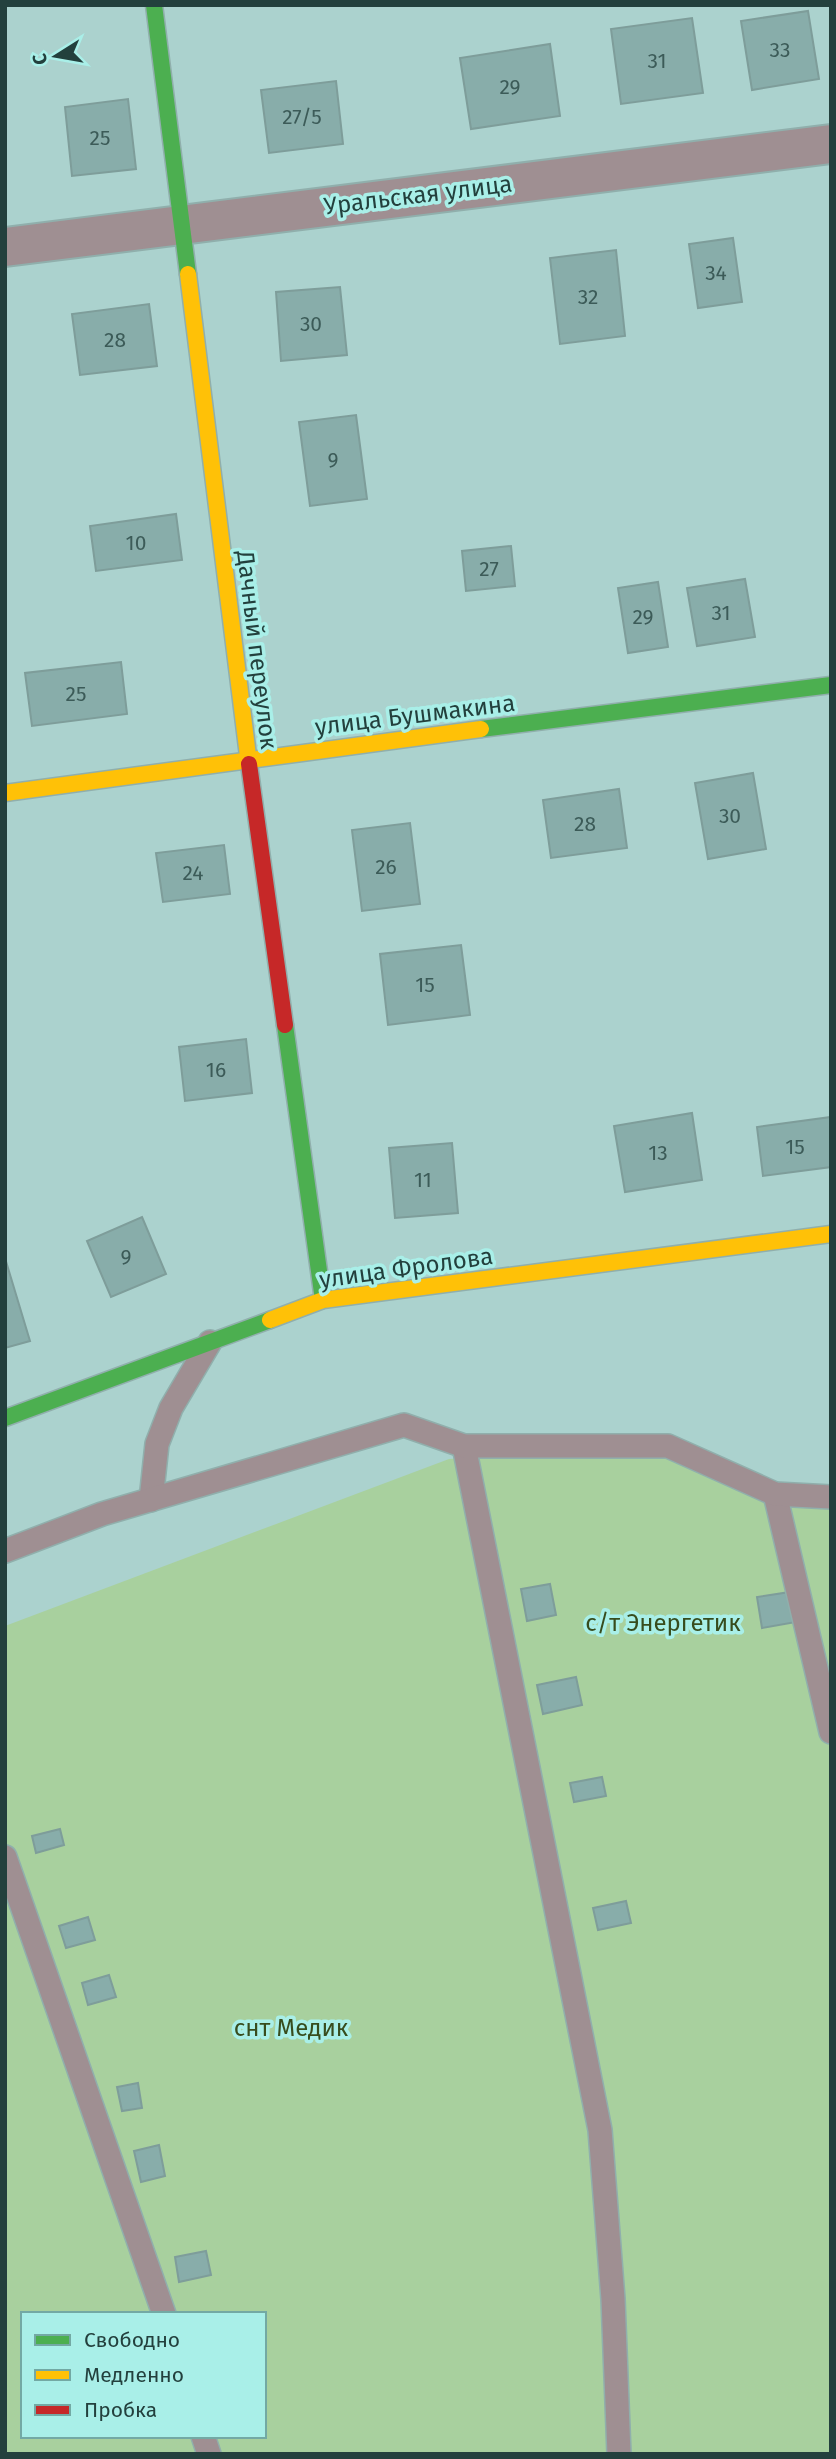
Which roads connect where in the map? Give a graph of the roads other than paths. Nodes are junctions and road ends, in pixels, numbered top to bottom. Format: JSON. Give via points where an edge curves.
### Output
{"nodes":[{"id":1,"x":154,"y":5,"type":"edge"},
{"id":2,"x":831,"y":144,"type":"edge"},
{"id":3,"x":181,"y":225,"type":"junction"},
{"id":4,"x":5,"y":247,"type":"edge"},
{"id":5,"x":831,"y":685,"type":"edge"},
{"id":6,"x":248,"y":759,"type":"junction"},
{"id":7,"x":5,"y":793,"type":"edge"},
{"id":8,"x":831,"y":1234,"type":"edge"},
{"id":9,"x":323,"y":1300,"type":"junction"},
{"id":10,"x":210,"y":1342,"type":"junction"},
{"id":11,"x":5,"y":1418,"type":"edge"},
{"id":12,"x":464,"y":1446,"type":"junction"},
{"id":13,"x":775,"y":1494,"type":"junction"},
{"id":14,"x":831,"y":1497,"type":"edge"},
{"id":15,"x":151,"y":1500,"type":"junction"},
{"id":16,"x":5,"y":1551,"type":"edge"},
{"id":17,"x":831,"y":1731,"type":"edge"},
{"id":18,"x":5,"y":1857,"type":"edge"},
{"id":19,"x":163,"y":2312,"type":"edge"},
{"id":20,"x":619,"y":2454,"type":"edge"}],
"edges":[{"from":1,"to":3,"type":"street","name":"Дачный переулок"},
{"from":2,"to":3,"type":"street","name":"Уральская улица"},
{"from":3,"to":4,"type":"street","name":"Уральская улица"},
{"from":3,"to":6,"type":"street","name":"Дачный переулок"},
{"from":5,"to":6,"type":"street","name":"улица Бушмакина"},
{"from":6,"to":7,"type":"street","name":"улица Бушмакина"},
{"from":6,"to":9,"type":"street","name":"Дачный переулок"},
{"from":8,"to":9,"type":"street","name":"улица Фролова"},
{"from":9,"to":10,"type":"street","name":"улица Фролова"},
{"from":10,"to":11,"type":"street","name":"улица Фролова"},
{"from":10,"to":15,"type":"lane","via":[[171,1409],[157,1444]]},
{"from":12,"to":13,"type":"lane","via":[[668,1446]]},
{"from":12,"to":15,"type":"lane","via":[[404,1425]]},
{"from":12,"to":20,"type":"lane","via":[[600,2130]]},
{"from":13,"to":14,"type":"lane"},
{"from":13,"to":17,"type":"lane"},
{"from":15,"to":16,"type":"lane"},
{"from":18,"to":19,"type":"lane"}]}
